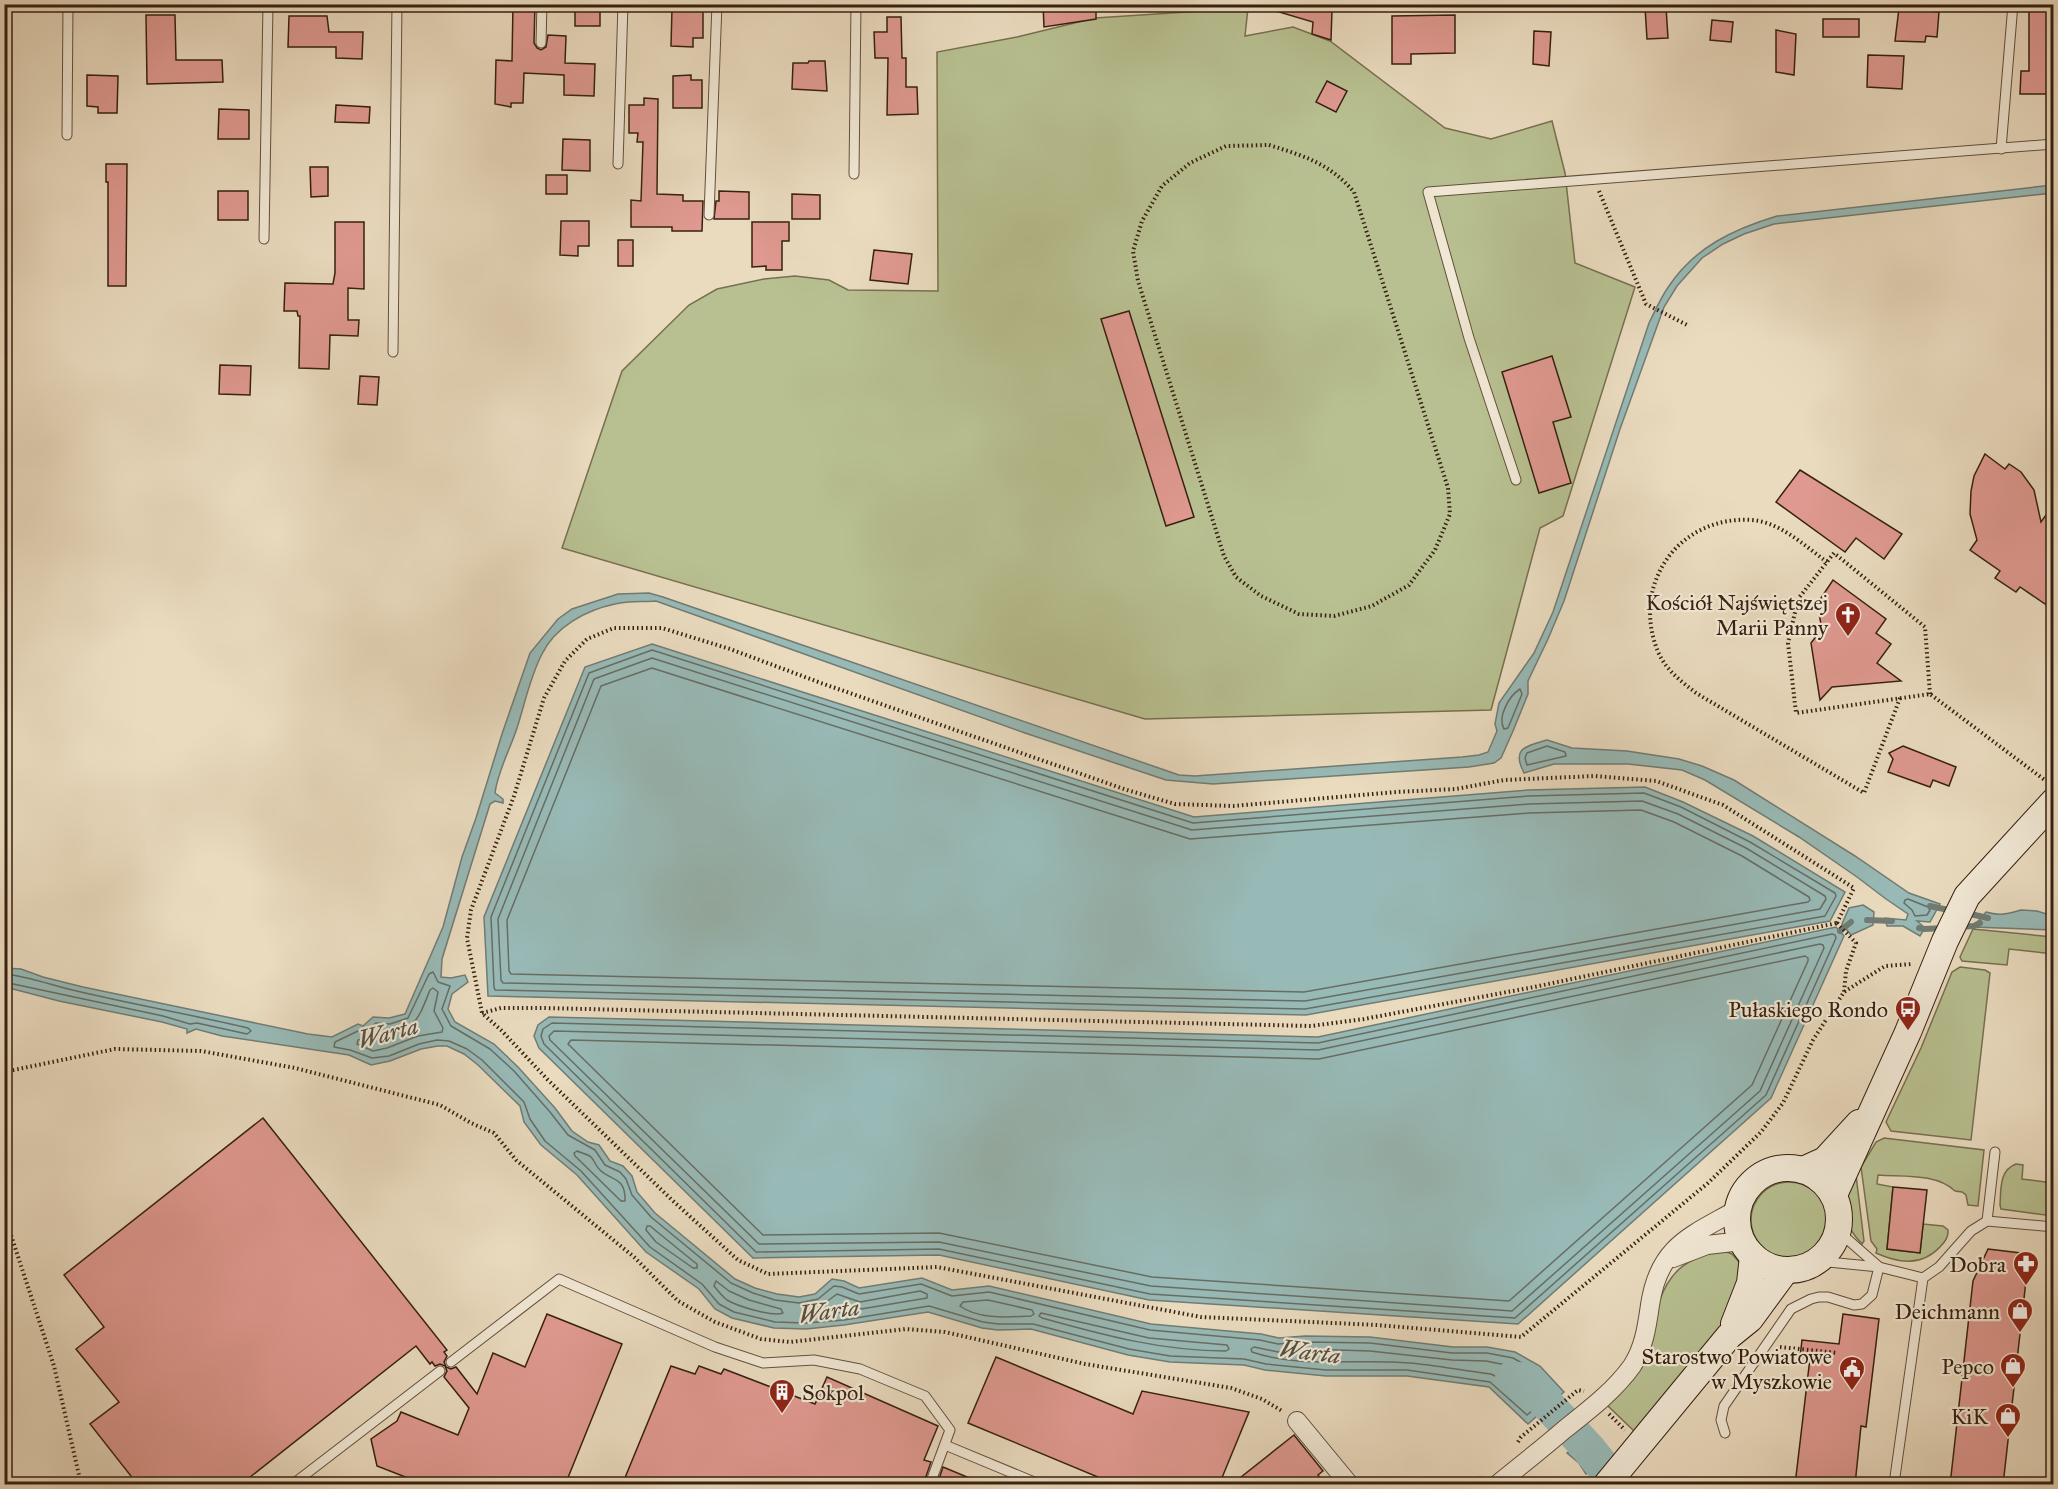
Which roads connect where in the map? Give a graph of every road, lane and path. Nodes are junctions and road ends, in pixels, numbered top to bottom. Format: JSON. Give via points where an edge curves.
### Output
{"nodes":[{"id":1,"x":68,"y":4,"type":"edge"},
{"id":2,"x":268,"y":4,"type":"edge"},
{"id":3,"x":397,"y":4,"type":"edge"},
{"id":4,"x":542,"y":4,"type":"edge"},
{"id":5,"x":623,"y":4,"type":"edge"},
{"id":6,"x":717,"y":4,"type":"edge"},
{"id":7,"x":856,"y":4,"type":"edge"},
{"id":8,"x":2013,"y":4,"type":"edge"},
{"id":9,"x":541,"y":43,"type":"dead end"},
{"id":10,"x":67,"y":135,"type":"dead end"},
{"id":11,"x":2054,"y":144,"type":"edge"},
{"id":12,"x":2001,"y":149,"type":"junction"},
{"id":13,"x":618,"y":164,"type":"dead end"},
{"id":14,"x":854,"y":174,"type":"dead end"},
{"id":15,"x":1594,"y":180,"type":"junction"},
{"id":16,"x":709,"y":215,"type":"dead end"},
{"id":17,"x":264,"y":238,"type":"dead end"},
{"id":18,"x":1687,"y":325,"type":"dead end"},
{"id":19,"x":393,"y":352,"type":"dead end"},
{"id":20,"x":1516,"y":480,"type":"dead end"},
{"id":21,"x":1448,"y":488,"type":"joint"},
{"id":22,"x":1827,"y":562,"type":"junction"},
{"id":23,"x":1930,"y":694,"type":"junction"},
{"id":24,"x":1900,"y":698,"type":"junction"},
{"id":25,"x":2054,"y":787,"type":"edge"},
{"id":26,"x":2054,"y":801,"type":"edge"},
{"id":27,"x":2054,"y":819,"type":"edge"},
{"id":28,"x":2029,"y":826,"type":"junction"},
{"id":29,"x":1837,"y":922,"type":"junction"},
{"id":30,"x":1941,"y":952,"type":"junction"},
{"id":31,"x":1845,"y":992,"type":"junction"},
{"id":32,"x":482,"y":1012,"type":"junction"},
{"id":33,"x":4,"y":1072,"type":"edge"},
{"id":34,"x":1876,"y":1102,"type":"junction"},
{"id":35,"x":1995,"y":1152,"type":"dead end"},
{"id":36,"x":1803,"y":1170,"type":"junction"},
{"id":37,"x":1834,"y":1195,"type":"junction"},
{"id":38,"x":1738,"y":1209,"type":"junction"},
{"id":39,"x":4,"y":1214,"type":"edge"},
{"id":40,"x":1987,"y":1221,"type":"junction"},
{"id":41,"x":2054,"y":1227,"type":"edge"},
{"id":42,"x":1838,"y":1231,"type":"junction"},
{"id":43,"x":1748,"y":1249,"type":"junction"},
{"id":44,"x":1818,"y":1261,"type":"junction"},
{"id":45,"x":1666,"y":1262,"type":"junction"},
{"id":46,"x":1879,"y":1267,"type":"junction"},
{"id":47,"x":1786,"y":1270,"type":"junction"},
{"id":48,"x":1923,"y":1278,"type":"junction"},
{"id":49,"x":1729,"y":1336,"type":"junction"},
{"id":50,"x":1768,"y":1341,"type":"junction"},
{"id":51,"x":1838,"y":1353,"type":"dead end"},
{"id":52,"x":452,"y":1362,"type":"dead end"},
{"id":53,"x":440,"y":1371,"type":"dead end"},
{"id":54,"x":1578,"y":1390,"type":"dead end"},
{"id":55,"x":1590,"y":1409,"type":"junction"},
{"id":56,"x":1297,"y":1421,"type":"joint"},
{"id":57,"x":1725,"y":1433,"type":"dead end"},
{"id":58,"x":1521,"y":1437,"type":"dead end"},
{"id":59,"x":945,"y":1445,"type":"junction"},
{"id":60,"x":1634,"y":1450,"type":"junction"},
{"id":61,"x":81,"y":1485,"type":"edge"},
{"id":62,"x":292,"y":1485,"type":"edge"},
{"id":63,"x":930,"y":1485,"type":"edge"},
{"id":64,"x":1039,"y":1485,"type":"edge"},
{"id":65,"x":1349,"y":1485,"type":"edge"},
{"id":66,"x":1498,"y":1485,"type":"edge"},
{"id":67,"x":1607,"y":1485,"type":"edge"},
{"id":68,"x":1894,"y":1485,"type":"edge"}],
"edges":[{"from":1,"to":10,"type":"lane"},
{"from":2,"to":17,"type":"lane"},
{"from":3,"to":19,"type":"lane"},
{"from":4,"to":9,"type":"lane"},
{"from":5,"to":13,"type":"lane"},
{"from":6,"to":16,"type":"lane"},
{"from":7,"to":14,"type":"lane"},
{"from":8,"to":12,"type":"lane"},
{"from":11,"to":12,"type":"lane"},
{"from":12,"to":15,"type":"lane"},
{"from":15,"to":18,"type":"path","via":[[1646,304]]},
{"from":15,"to":20,"type":"lane","via":[[1428,192]]},
{"from":21,"to":21,"type":"path","via":[[1354,192],[1340,176],[1308,157],[1269,145],[1227,146],[1190,163],[1162,186],[1142,221],[1133,251],[1138,281],[1224,556],[1236,577],[1261,596],[1299,614],[1334,616],[1372,606],[1409,585],[1435,550],[1450,514]]},
{"from":22,"to":23,"type":"path","via":[[1834,553],[1925,627]]},
{"from":22,"to":24,"type":"path","via":[[1798,599],[1788,643],[1797,713]]},
{"from":22,"to":24,"type":"path","via":[[1779,528],[1753,520],[1700,529],[1658,570],[1650,598],[1651,626],[1659,654],[1675,677],[1696,693],[1864,793]]},
{"from":23,"to":24,"type":"path"},
{"from":23,"to":25,"type":"path"},
{"from":26,"to":28,"type":"main road"},
{"from":27,"to":28,"type":"street"},
{"from":28,"to":30,"type":"main road","via":[[1967,896]]},
{"from":29,"to":31,"type":"path","via":[[1856,943],[1846,971]]},
{"from":29,"to":32,"type":"path","via":[[1534,987],[1311,1026],[554,1008]]},
{"from":29,"to":32,"type":"path","via":[[1854,888],[1723,805],[1656,781],[1595,776],[1516,779],[1456,789],[1233,806],[1175,804],[730,649],[662,628],[614,628],[587,639],[566,661],[544,698],[514,796],[471,910],[467,938]]},
{"from":30,"to":31,"type":"path","via":[[1885,966]]},
{"from":30,"to":34,"type":"main road"},
{"from":31,"to":32,"type":"path","via":[[1813,1040],[1783,1103],[1761,1132],[1708,1183],[1521,1337],[1201,1317],[937,1267],[768,1274],[738,1260],[689,1216]]},
{"from":33,"to":56,"type":"path","via":[[115,1049],[201,1051],[295,1068],[440,1104],[494,1133],[516,1160],[634,1257],[678,1300],[716,1322],[761,1339],[790,1342],[906,1329],[945,1332],[1085,1364],[1231,1388],[1262,1399]]},
{"from":34,"to":36,"type":"main road","via":[[1824,1160]]},
{"from":34,"to":37,"type":"main road"},
{"from":35,"to":40,"type":"lane"},
{"from":36,"to":37,"type":"main road","via":[[1826,1184]]},
{"from":36,"to":38,"type":"main road","via":[[1768,1172],[1749,1187]]},
{"from":37,"to":42,"type":"main road","via":[[1840,1219]]},
{"from":38,"to":43,"type":"main road","via":[[1739,1231]]},
{"from":38,"to":45,"type":"street","via":[[1677,1245]]},
{"from":39,"to":61,"type":"path","via":[[54,1366]]},
{"from":40,"to":41,"type":"lane"},
{"from":40,"to":48,"type":"lane","via":[[1971,1231],[1939,1268]]},
{"from":42,"to":44,"type":"main road","via":[[1827,1253]]},
{"from":42,"to":46,"type":"lane"},
{"from":43,"to":45,"type":"street","via":[[1707,1245]]},
{"from":43,"to":47,"type":"main road","via":[[1763,1263]]},
{"from":43,"to":49,"type":"main road","via":[[1750,1283]]},
{"from":44,"to":46,"type":"lane"},
{"from":44,"to":47,"type":"main road"},
{"from":45,"to":55,"type":"street","via":[[1656,1281],[1646,1331],[1633,1364]]},
{"from":46,"to":48,"type":"lane"},
{"from":46,"to":50,"type":"lane","via":[[1872,1295],[1862,1305],[1811,1299],[1791,1309]]},
{"from":47,"to":49,"type":"main road","via":[[1750,1319]]},
{"from":48,"to":68,"type":"lane"},
{"from":49,"to":60,"type":"main road"},
{"from":50,"to":51,"type":"path","via":[[1782,1348]]},
{"from":50,"to":57,"type":"lane","via":[[1724,1406],[1721,1420]]},
{"from":52,"to":59,"type":"lane","via":[[559,1279],[715,1347],[764,1363],[814,1360],[860,1370],[926,1396],[950,1430]]},
{"from":53,"to":62,"type":"lane"},
{"from":54,"to":58,"type":"path"},
{"from":55,"to":60,"type":"path"},
{"from":55,"to":66,"type":"street"},
{"from":56,"to":65,"type":"street"},
{"from":59,"to":63,"type":"lane"},
{"from":59,"to":64,"type":"lane"},
{"from":60,"to":67,"type":"main road"}]}
